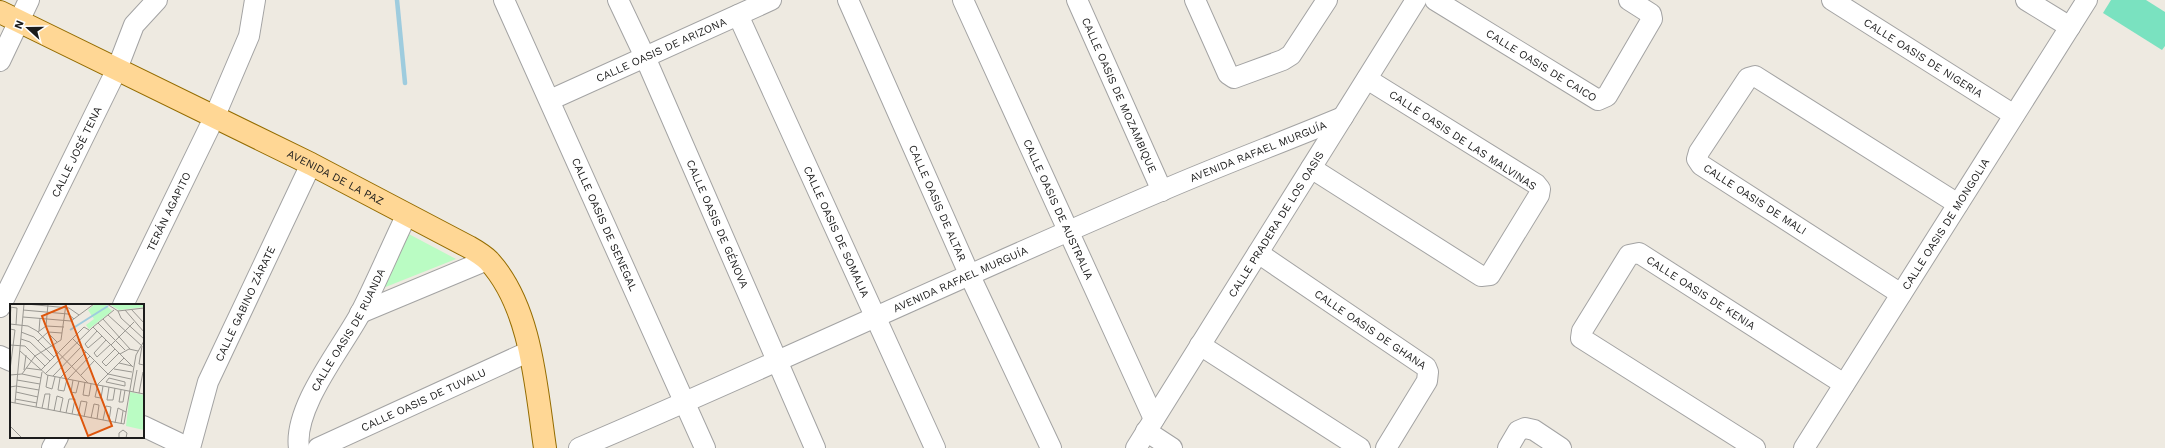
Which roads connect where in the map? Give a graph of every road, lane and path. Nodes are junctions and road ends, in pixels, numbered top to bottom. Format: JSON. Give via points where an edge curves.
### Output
{"nodes":[{"id":1,"x":29,"y":0,"type":"edge"},
{"id":2,"x":157,"y":0,"type":"edge"},
{"id":3,"x":255,"y":0,"type":"edge"},
{"id":4,"x":504,"y":0,"type":"edge"},
{"id":5,"x":618,"y":0,"type":"edge"},
{"id":6,"x":771,"y":0,"type":"edge"},
{"id":7,"x":848,"y":0,"type":"edge"},
{"id":8,"x":963,"y":0,"type":"edge"},
{"id":9,"x":1077,"y":0,"type":"edge"},
{"id":10,"x":1195,"y":0,"type":"edge"},
{"id":11,"x":1327,"y":0,"type":"edge"},
{"id":12,"x":1416,"y":0,"type":"edge"},
{"id":13,"x":1435,"y":0,"type":"edge"},
{"id":14,"x":1629,"y":0,"type":"edge"},
{"id":15,"x":1832,"y":0,"type":"edge"},
{"id":16,"x":2026,"y":0,"type":"edge"},
{"id":17,"x":2087,"y":0,"type":"edge"},
{"id":18,"x":0,"y":12,"type":"edge"},
{"id":19,"x":738,"y":15,"type":"junction"},
{"id":20,"x":20,"y":22,"type":"junction"},
{"id":21,"x":2070,"y":27,"type":"junction"},
{"id":22,"x":645,"y":57,"type":"junction"},
{"id":23,"x":0,"y":61,"type":"edge"},
{"id":24,"x":117,"y":70,"type":"junction"},
{"id":25,"x":1367,"y":79,"type":"junction"},
{"id":26,"x":550,"y":100,"type":"junction"},
{"id":27,"x":2014,"y":115,"type":"junction"},
{"id":28,"x":1343,"y":117,"type":"junction"},
{"id":29,"x":214,"y":118,"type":"junction"},
{"id":30,"x":311,"y":164,"type":"junction"},
{"id":31,"x":1311,"y":168,"type":"junction"},
{"id":32,"x":1162,"y":191,"type":"junction"},
{"id":33,"x":1958,"y":204,"type":"junction"},
{"id":34,"x":407,"y":214,"type":"junction"},
{"id":35,"x":1069,"y":232,"type":"junction"},
{"id":36,"x":1258,"y":253,"type":"junction"},
{"id":37,"x":487,"y":260,"type":"junction"},
{"id":38,"x":970,"y":276,"type":"junction"},
{"id":39,"x":1902,"y":294,"type":"junction"},
{"id":40,"x":123,"y":304,"type":"edge"},
{"id":41,"x":0,"y":307,"type":"edge"},
{"id":42,"x":360,"y":313,"type":"junction"},
{"id":43,"x":875,"y":317,"type":"junction"},
{"id":44,"x":1200,"y":345,"type":"junction"},
{"id":45,"x":530,"y":352,"type":"junction"},
{"id":46,"x":0,"y":356,"type":"edge"},
{"id":47,"x":10,"y":361,"type":"edge"},
{"id":48,"x":776,"y":361,"type":"junction"},
{"id":49,"x":1844,"y":384,"type":"junction"},
{"id":50,"x":685,"y":403,"type":"junction"},
{"id":51,"x":1150,"y":425,"type":"junction"},
{"id":52,"x":144,"y":426,"type":"edge"},
{"id":53,"x":57,"y":438,"type":"edge"},
{"id":54,"x":52,"y":448,"type":"edge"},
{"id":55,"x":190,"y":448,"type":"edge"},
{"id":56,"x":299,"y":448,"type":"edge"},
{"id":57,"x":318,"y":448,"type":"edge"},
{"id":58,"x":545,"y":448,"type":"edge"},
{"id":59,"x":579,"y":448,"type":"edge"},
{"id":60,"x":704,"y":448,"type":"edge"},
{"id":61,"x":815,"y":448,"type":"edge"},
{"id":62,"x":935,"y":448,"type":"edge"},
{"id":63,"x":1051,"y":448,"type":"edge"},
{"id":64,"x":1136,"y":448,"type":"edge"},
{"id":65,"x":1172,"y":448,"type":"edge"},
{"id":66,"x":1360,"y":448,"type":"edge"},
{"id":67,"x":1386,"y":448,"type":"edge"},
{"id":68,"x":1508,"y":448,"type":"edge"},
{"id":69,"x":1561,"y":448,"type":"edge"},
{"id":70,"x":1755,"y":448,"type":"edge"},
{"id":71,"x":1804,"y":448,"type":"edge"}],
"edges":[{"from":1,"to":20,"type":"street"},
{"from":2,"to":24,"type":"street","name":"CALLE JOSÉ TENA","via":[[134,25]]},
{"from":3,"to":29,"type":"street","name":"TERÁN AGAPITO","via":[[249,36]]},
{"from":4,"to":26,"type":"street","name":"CALLE OASIS DE SENEGAL"},
{"from":5,"to":22,"type":"street","name":"CALLE OASIS DE GÉNOVA"},
{"from":6,"to":19,"type":"street","name":"CALLE OASIS DE ARIZONA"},
{"from":7,"to":38,"type":"street","name":"CALLE OASIS DE ALTAR"},
{"from":8,"to":35,"type":"street","name":"CALLE OASIS DE AUSTRALIA"},
{"from":9,"to":32,"type":"street","name":"CALLE OASIS DE MOZAMBIQUE"},
{"from":10,"to":11,"type":"street","via":[[1228,74],[1234,78],[1291,55]]},
{"from":12,"to":25,"type":"street","name":"CALLE PRADERA DE LOS OASIS"},
{"from":13,"to":14,"type":"street","name":"CALLE OASIS DE CAICO","via":[[1598,100],[1607,96],[1652,19],[1651,14]]},
{"from":15,"to":27,"type":"street","name":"CALLE OASIS DE NIGERIA"},
{"from":16,"to":21,"type":"street"},
{"from":17,"to":21,"type":"street","name":"CALLE OASIS DE MONGOLIA"},
{"from":18,"to":20,"type":"main road","name":"AVENIDA DE LA PAZ"},
{"from":19,"to":22,"type":"street","name":"CALLE OASIS DE ARIZONA"},
{"from":19,"to":43,"type":"street","name":"CALLE OASIS DE SOMALIA"},
{"from":20,"to":23,"type":"street"},
{"from":20,"to":24,"type":"main road","name":"AVENIDA DE LA PAZ"},
{"from":21,"to":27,"type":"street","name":"CALLE OASIS DE MONGOLIA"},
{"from":22,"to":26,"type":"street","name":"CALLE OASIS DE ARIZONA"},
{"from":22,"to":48,"type":"street","name":"CALLE OASIS DE GÉNOVA"},
{"from":24,"to":29,"type":"main road","name":"AVENIDA DE LA PAZ"},
{"from":24,"to":41,"type":"street","name":"CALLE JOSÉ TENA"},
{"from":25,"to":28,"type":"street","name":"CALLE PRADERA DE LOS OASIS"},
{"from":25,"to":31,"type":"street","name":"CALLE OASIS DE LAS MALVINAS","via":[[1536,184],[1540,189],[1490,275],[1481,276]]},
{"from":26,"to":50,"type":"street","name":"CALLE OASIS DE SENEGAL"},
{"from":27,"to":33,"type":"street","name":"CALLE OASIS DE MONGOLIA"},
{"from":28,"to":31,"type":"street","name":"CALLE PRADERA DE LOS OASIS"},
{"from":28,"to":32,"type":"street","name":"AVENIDA RAFAEL MURGUÍA"},
{"from":29,"to":30,"type":"main road","name":"AVENIDA DE LA PAZ"},
{"from":29,"to":40,"type":"street","name":"TERÁN AGAPITO"},
{"from":30,"to":34,"type":"main road","name":"AVENIDA DE LA PAZ"},
{"from":30,"to":55,"type":"street","name":"CALLE GABINO ZÁRATE","via":[[208,382]]},
{"from":31,"to":36,"type":"street","name":"CALLE PRADERA DE LOS OASIS"},
{"from":32,"to":35,"type":"street","name":"AVENIDA RAFAEL MURGUÍA"},
{"from":33,"to":39,"type":"street","name":"CALLE OASIS DE MONGOLIA"},
{"from":33,"to":39,"type":"street","name":"CALLE OASIS DE MALI","via":[[1755,76],[1748,78],[1700,152],[1698,159],[1701,165]]},
{"from":34,"to":37,"type":"main road","name":"AVENIDA DE LA PAZ","via":[[469,247]]},
{"from":34,"to":42,"type":"street","name":"CALLE OASIS DE RUANDA"},
{"from":35,"to":38,"type":"street","name":"AVENIDA RAFAEL MURGUÍA"},
{"from":35,"to":51,"type":"street","name":"CALLE OASIS DE AUSTRALIA"},
{"from":36,"to":44,"type":"street","name":"CALLE PRADERA DE LOS OASIS"},
{"from":36,"to":67,"type":"street","name":"CALLE OASIS DE GHANA","via":[[1426,367],[1427,381]]},
{"from":37,"to":42,"type":"street"},
{"from":37,"to":45,"type":"main road","name":"AVENIDA DE LA PAZ","via":[[496,270],[517,308]]},
{"from":38,"to":43,"type":"street","name":"AVENIDA RAFAEL MURGUÍA"},
{"from":38,"to":63,"type":"street","name":"CALLE OASIS DE ALTAR"},
{"from":39,"to":49,"type":"street","name":"CALLE OASIS DE MONGOLIA"},
{"from":42,"to":56,"type":"street","name":"CALLE OASIS DE RUANDA","via":[[305,408],[298,440]]},
{"from":43,"to":48,"type":"street","name":"AVENIDA RAFAEL MURGUÍA"},
{"from":43,"to":62,"type":"street","name":"CALLE OASIS DE SOMALIA"},
{"from":44,"to":51,"type":"street","name":"CALLE PRADERA DE LOS OASIS"},
{"from":44,"to":66,"type":"street"},
{"from":45,"to":57,"type":"street","name":"CALLE OASIS DE TUVALU"},
{"from":45,"to":58,"type":"main road","name":"AVENIDA DE LA PAZ"},
{"from":46,"to":47,"type":"street"},
{"from":48,"to":50,"type":"street","name":"AVENIDA RAFAEL MURGUÍA"},
{"from":48,"to":61,"type":"street","name":"CALLE OASIS DE GÉNOVA"},
{"from":49,"to":70,"type":"street","name":"CALLE OASIS DE KENIA","via":[[1639,253],[1629,255],[1582,330],[1581,338]]},
{"from":49,"to":71,"type":"street","name":"CALLE OASIS DE MONGOLIA"},
{"from":50,"to":59,"type":"street","name":"AVENIDA RAFAEL MURGUÍA"},
{"from":50,"to":60,"type":"street","name":"CALLE OASIS DE SENEGAL"},
{"from":51,"to":64,"type":"street","name":"CALLE PRADERA DE LOS OASIS"},
{"from":51,"to":65,"type":"street"},
{"from":52,"to":55,"type":"street"},
{"from":53,"to":54,"type":"street"},
{"from":68,"to":69,"type":"street","via":[[1518,431],[1525,428],[1534,430]]}]}
